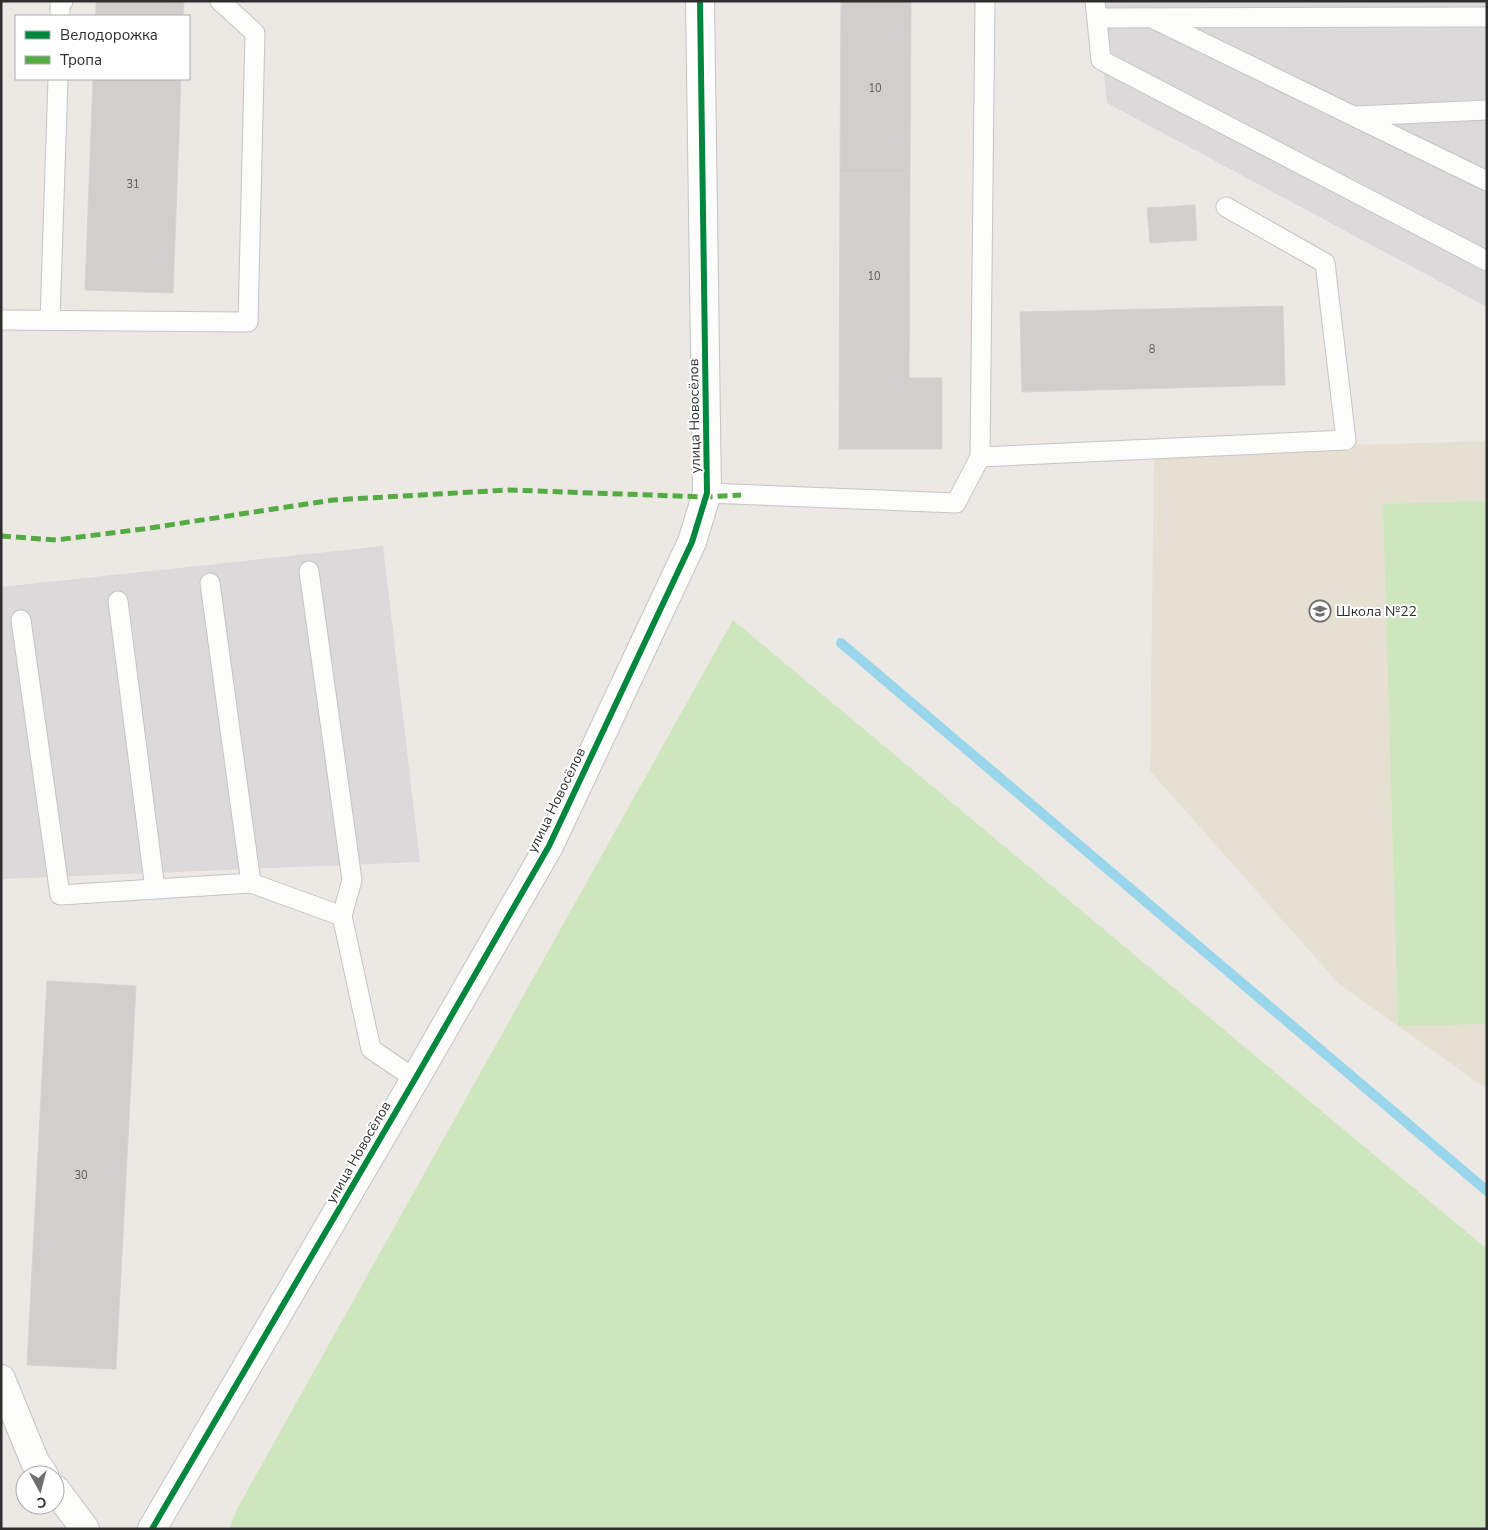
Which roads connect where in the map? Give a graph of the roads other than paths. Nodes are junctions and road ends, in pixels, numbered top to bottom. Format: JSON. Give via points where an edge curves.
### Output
{"nodes":[{"id":1,"x":63,"y":1,"type":"edge"},
{"id":2,"x":220,"y":1,"type":"edge"},
{"id":3,"x":700,"y":1,"type":"edge"},
{"id":4,"x":985,"y":1,"type":"edge"},
{"id":5,"x":1096,"y":10,"type":"edge"},
{"id":6,"x":60,"y":15,"type":"edge"},
{"id":7,"x":1487,"y":17,"type":"edge"},
{"id":8,"x":1153,"y":18,"type":"junction"},
{"id":9,"x":58,"y":80,"type":"edge"},
{"id":10,"x":1487,"y":110,"type":"edge"},
{"id":11,"x":1353,"y":116,"type":"junction"},
{"id":12,"x":1487,"y":181,"type":"edge"},
{"id":13,"x":1226,"y":207,"type":"dead end"},
{"id":14,"x":1487,"y":261,"type":"edge"},
{"id":15,"x":1,"y":320,"type":"edge"},
{"id":16,"x":50,"y":320,"type":"junction"},
{"id":17,"x":980,"y":457,"type":"junction"},
{"id":18,"x":708,"y":493,"type":"junction"},
{"id":19,"x":309,"y":571,"type":"dead end"},
{"id":20,"x":210,"y":583,"type":"dead end"},
{"id":21,"x":118,"y":601,"type":"dead end"},
{"id":22,"x":21,"y":620,"type":"dead end"},
{"id":23,"x":251,"y":884,"type":"junction"},
{"id":24,"x":155,"y":889,"type":"junction"},
{"id":25,"x":342,"y":916,"type":"junction"},
{"id":26,"x":415,"y":1078,"type":"junction"},
{"id":27,"x":1,"y":1379,"type":"edge"},
{"id":28,"x":37,"y":1465,"type":"edge"},
{"id":29,"x":65,"y":1502,"type":"edge"},
{"id":30,"x":85,"y":1529,"type":"edge"},
{"id":31,"x":152,"y":1529,"type":"edge"}],
"edges":[{"from":1,"to":6,"type":"lane"},
{"from":2,"to":16,"type":"lane","via":[[255,33],[248,322]]},
{"from":3,"to":18,"type":"street","name":"улица Новосёлов"},
{"from":4,"to":17,"type":"lane"},
{"from":5,"to":8,"type":"lane"},
{"from":5,"to":14,"type":"lane","via":[[1101,60]]},
{"from":7,"to":8,"type":"lane"},
{"from":8,"to":11,"type":"lane"},
{"from":9,"to":16,"type":"lane"},
{"from":10,"to":11,"type":"lane"},
{"from":11,"to":12,"type":"lane"},
{"from":13,"to":17,"type":"lane","via":[[1325,263],[1346,440]]},
{"from":15,"to":16,"type":"lane"},
{"from":17,"to":18,"type":"lane","via":[[956,503]]},
{"from":18,"to":26,"type":"street","name":"улица Новосёлов","via":[[692,542],[549,846]]},
{"from":19,"to":25,"type":"lane","via":[[352,880]]},
{"from":20,"to":23,"type":"lane"},
{"from":21,"to":24,"type":"lane"},
{"from":22,"to":24,"type":"lane","via":[[60,895]]},
{"from":23,"to":24,"type":"lane"},
{"from":23,"to":25,"type":"lane"},
{"from":25,"to":26,"type":"lane","via":[[371,1049]]},
{"from":26,"to":31,"type":"street","name":"улица Новосёлов"},
{"from":27,"to":28,"type":"street"},
{"from":29,"to":30,"type":"street"}]}
